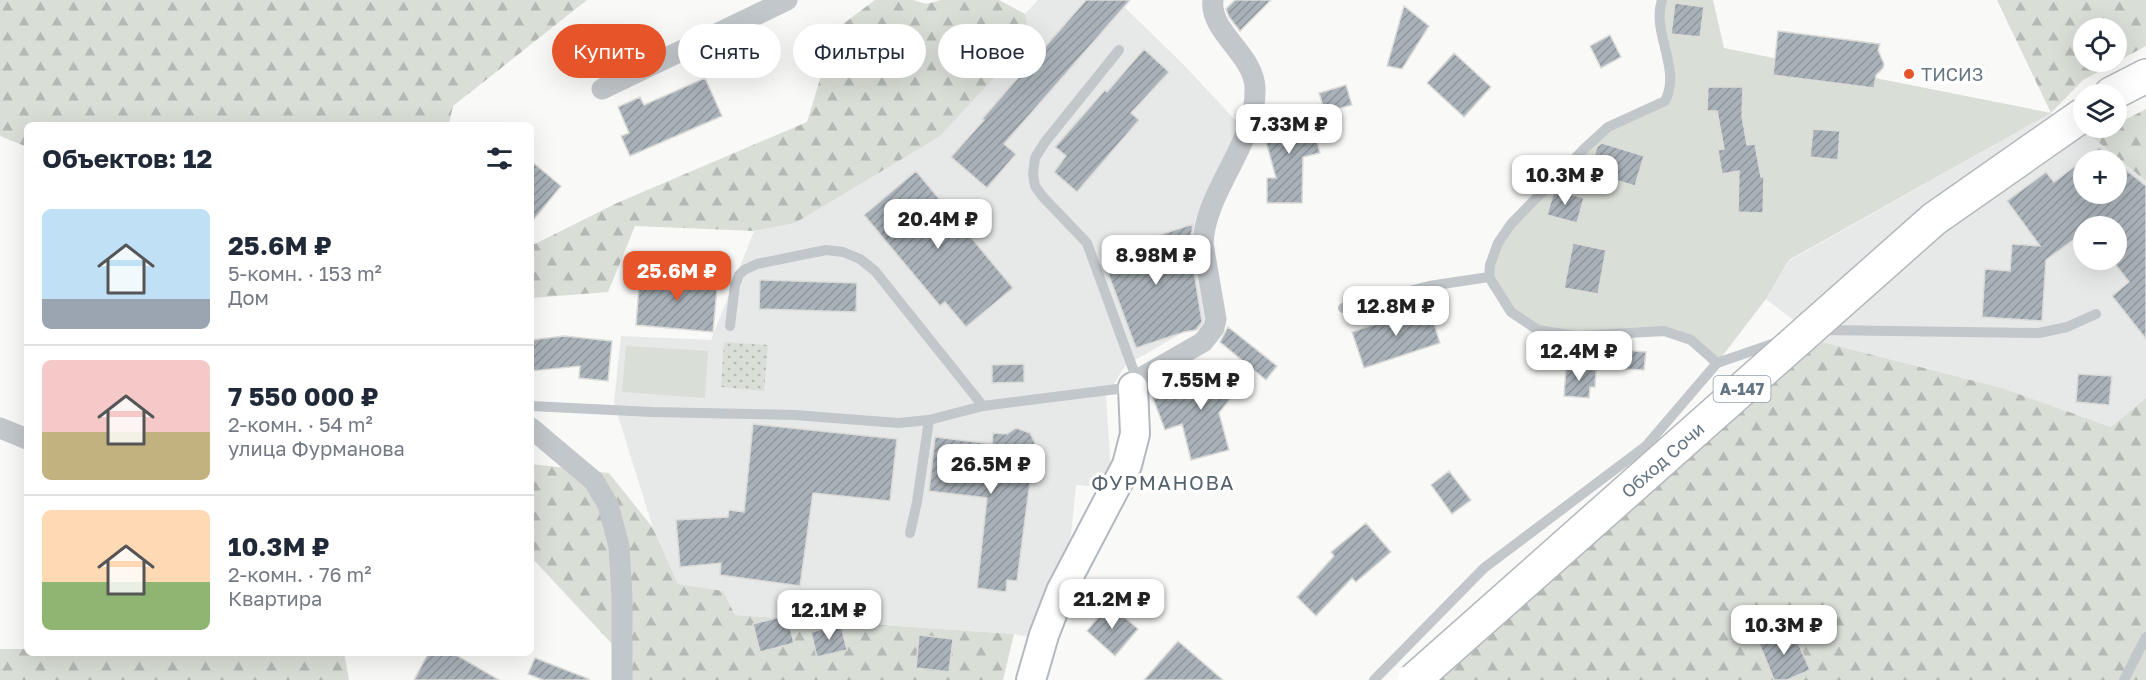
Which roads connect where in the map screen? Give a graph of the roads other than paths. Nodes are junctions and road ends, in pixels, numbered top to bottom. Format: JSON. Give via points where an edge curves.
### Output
{"nodes":[{"id":1,"x":787,"y":0,"type":"edge"},
{"id":2,"x":1212,"y":0,"type":"edge"},
{"id":3,"x":1662,"y":0,"type":"edge"},
{"id":4,"x":1119,"y":50,"type":"dead end"},
{"id":5,"x":2146,"y":76,"type":"edge"},
{"id":6,"x":2127,"y":86,"type":"edge"},
{"id":7,"x":602,"y":89,"type":"dead end"},
{"id":8,"x":2073,"y":122,"type":"edge"},
{"id":9,"x":1489,"y":277,"type":"junction"},
{"id":10,"x":1342,"y":308,"type":"dead end"},
{"id":11,"x":2096,"y":314,"type":"dead end"},
{"id":12,"x":730,"y":326,"type":"dead end"},
{"id":13,"x":1717,"y":363,"type":"junction"},
{"id":14,"x":1135,"y":383,"type":"junction"},
{"id":15,"x":534,"y":406,"type":"edge"},
{"id":16,"x":983,"y":406,"type":"junction"},
{"id":17,"x":929,"y":420,"type":"junction"},
{"id":18,"x":0,"y":428,"type":"edge"},
{"id":19,"x":534,"y":431,"type":"edge"},
{"id":20,"x":24,"y":438,"type":"edge"},
{"id":21,"x":910,"y":533,"type":"dead end"},
{"id":22,"x":2146,"y":637,"type":"edge"},
{"id":23,"x":621,"y":680,"type":"edge"},
{"id":24,"x":1031,"y":680,"type":"edge"},
{"id":25,"x":1374,"y":680,"type":"edge"},
{"id":26,"x":1414,"y":680,"type":"edge"},
{"id":27,"x":2124,"y":680,"type":"edge"}],
"edges":[{"from":1,"to":7,"type":"street"},
{"from":2,"to":14,"type":"street","via":[[1215,19],[1242,57],[1255,85],[1249,124],[1203,232],[1216,319],[1203,342]]},
{"from":3,"to":9,"type":"lane","via":[[1659,30],[1669,69],[1665,101],[1608,127],[1584,149],[1511,224],[1498,243]]},
{"from":4,"to":14,"type":"lane","via":[[1045,141],[1035,158],[1033,174],[1043,197],[1087,243]]},
{"from":5,"to":6,"type":"highway"},
{"from":8,"to":26,"type":"highway","name":"Обход Сочи","number":"А-147","bridge":true,"via":[[1934,219]]},
{"from":9,"to":10,"type":"lane","via":[[1429,286]]},
{"from":9,"to":13,"type":"lane","via":[[1511,312],[1538,330],[1576,336],[1664,331],[1691,340]]},
{"from":11,"to":13,"type":"lane","via":[[2067,327],[2039,333],[1811,330]]},
{"from":12,"to":16,"type":"lane","via":[[735,285],[744,270],[826,250],[843,252],[875,271]]},
{"from":13,"to":25,"type":"lane","via":[[1646,446],[1484,568]]},
{"from":14,"to":16,"type":"lane"},
{"from":14,"to":24,"type":"street","via":[[1135,434],[1127,465],[1061,591]]},
{"from":15,"to":17,"type":"lane","via":[[795,415],[898,423]]},
{"from":16,"to":17,"type":"lane"},
{"from":17,"to":21,"type":"lane"},
{"from":18,"to":20,"type":"street"},
{"from":19,"to":23,"type":"street","via":[[594,481],[608,505],[620,546]]},
{"from":22,"to":27,"type":"lane"}]}
